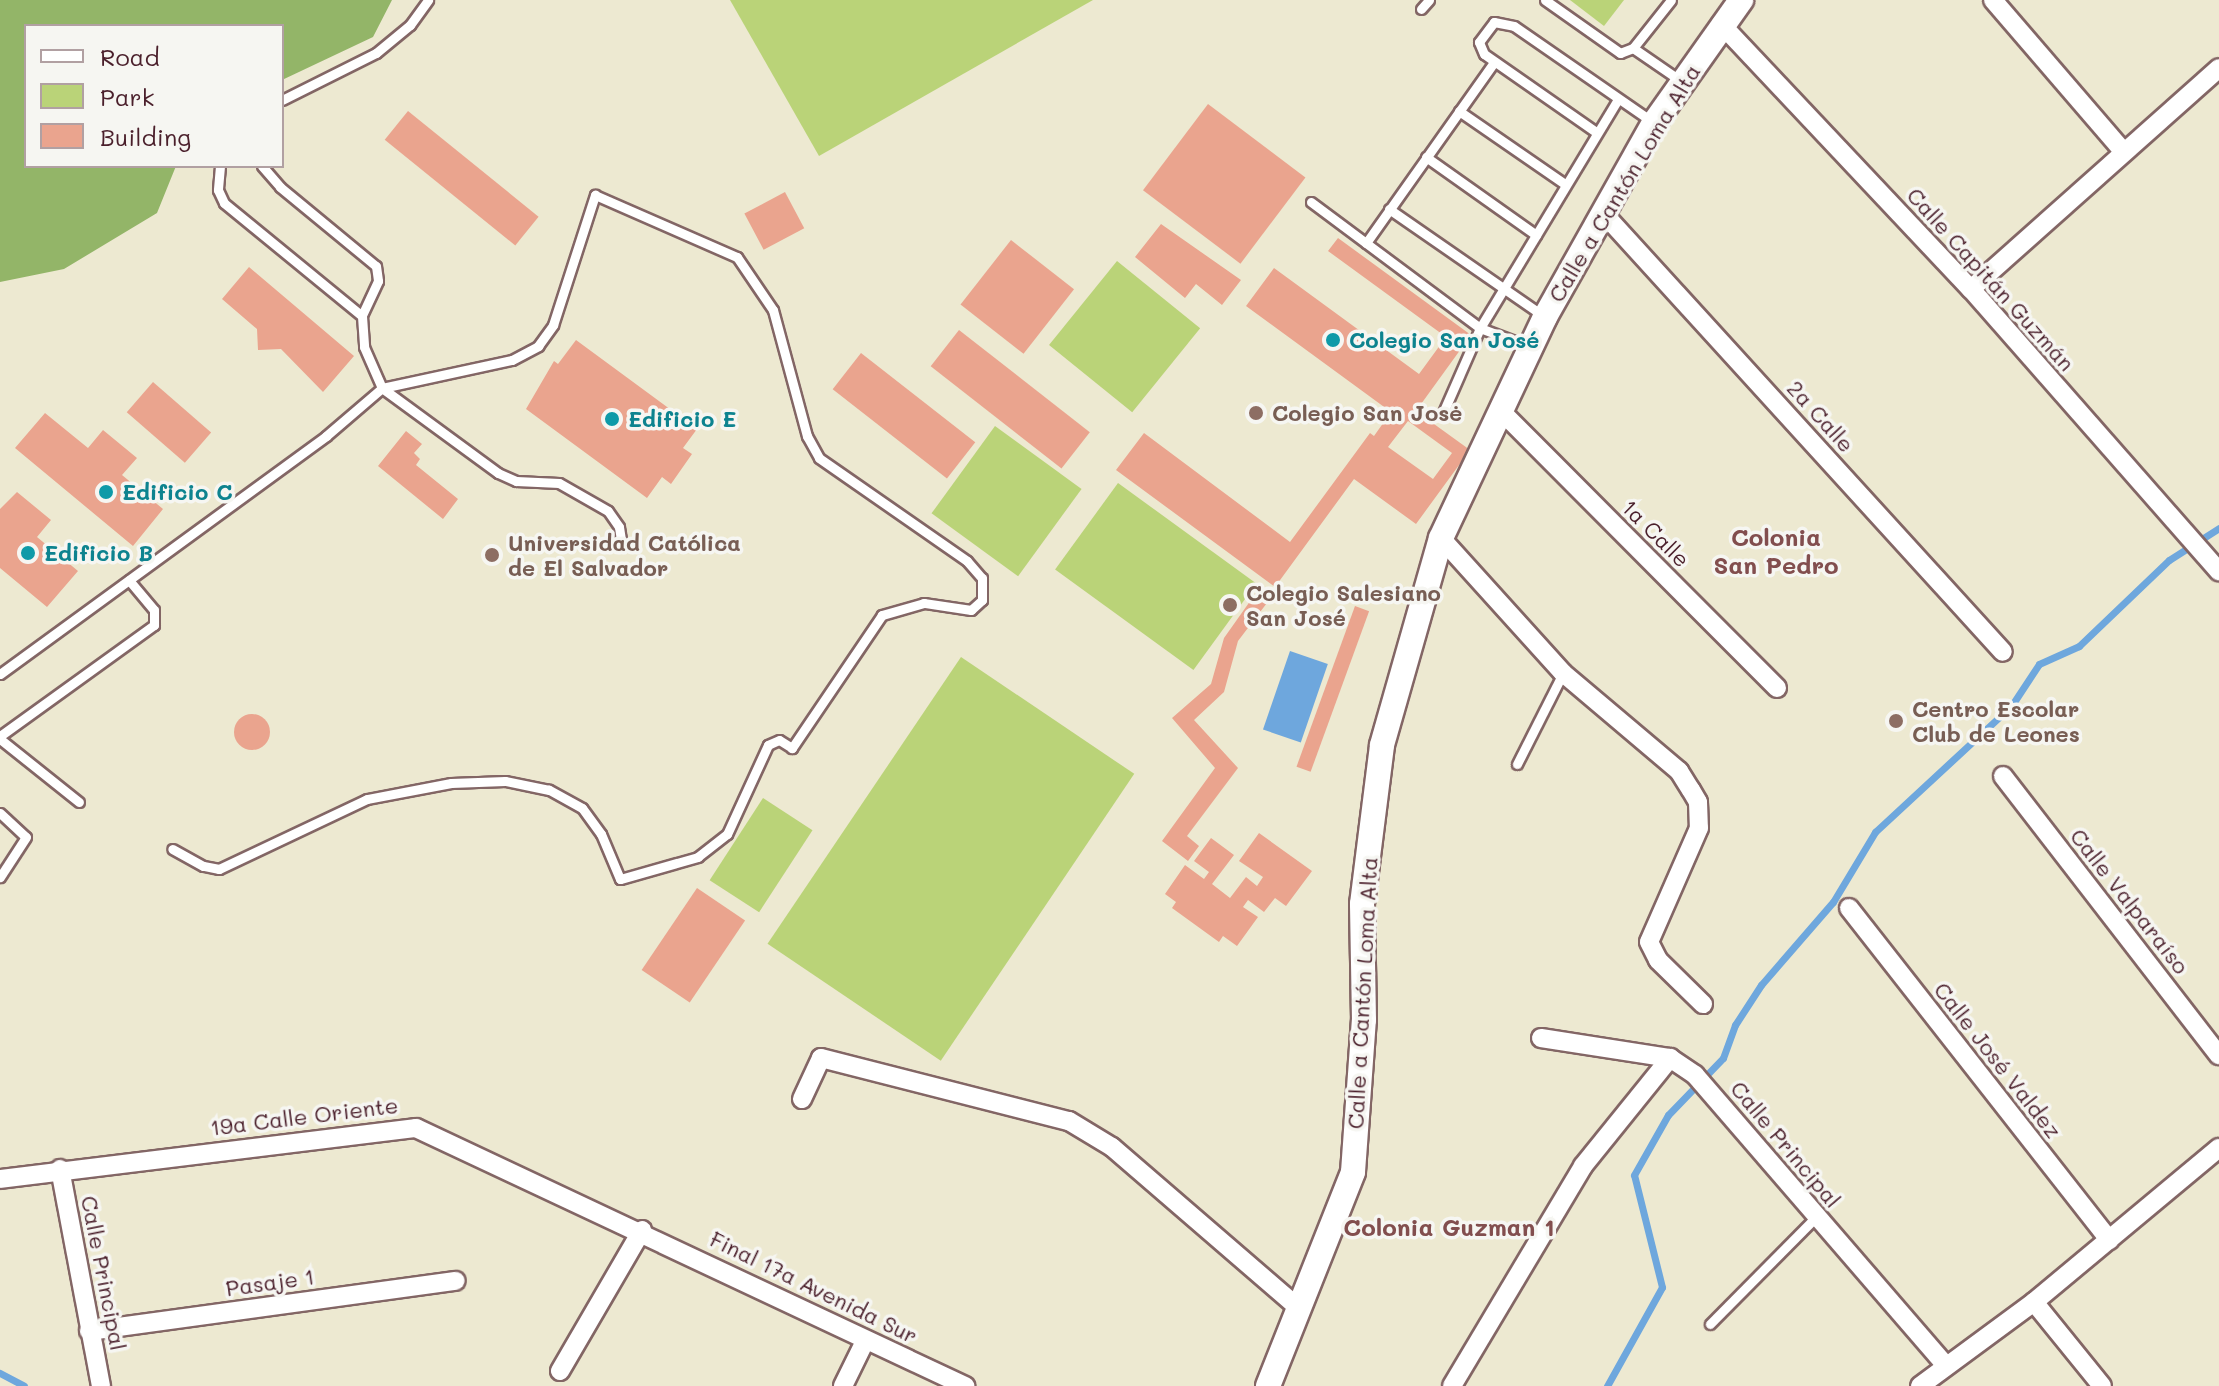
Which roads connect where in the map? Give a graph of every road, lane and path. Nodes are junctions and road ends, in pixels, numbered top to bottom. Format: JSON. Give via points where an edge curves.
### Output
{"nodes":[{"id":1,"x":428,"y":0,"type":"edge"},
{"id":2,"x":1429,"y":0,"type":"edge"},
{"id":3,"x":1545,"y":0,"type":"edge"},
{"id":4,"x":1671,"y":0,"type":"edge"},
{"id":5,"x":1741,"y":0,"type":"edge"},
{"id":6,"x":1993,"y":0,"type":"edge"},
{"id":7,"x":1421,"y":9,"type":"dead end"},
{"id":8,"x":1721,"y":24,"type":"junction"},
{"id":9,"x":1633,"y":48,"type":"junction"},
{"id":10,"x":1494,"y":62,"type":"junction"},
{"id":11,"x":2219,"y":68,"type":"edge"},
{"id":12,"x":1681,"y":81,"type":"junction"},
{"id":13,"x":284,"y":99,"type":"edge"},
{"id":14,"x":1618,"y":99,"type":"junction"},
{"id":15,"x":1459,"y":111,"type":"junction"},
{"id":16,"x":1654,"y":123,"type":"junction"},
{"id":17,"x":1596,"y":132,"type":"junction"},
{"id":18,"x":2123,"y":151,"type":"junction"},
{"id":19,"x":1426,"y":157,"type":"junction"},
{"id":20,"x":220,"y":168,"type":"edge"},
{"id":21,"x":264,"y":168,"type":"edge"},
{"id":22,"x":1565,"y":184,"type":"junction"},
{"id":23,"x":1311,"y":202,"type":"dead end"},
{"id":24,"x":1389,"y":209,"type":"junction"},
{"id":25,"x":1604,"y":214,"type":"junction"},
{"id":26,"x":1536,"y":235,"type":"junction"},
{"id":27,"x":1366,"y":243,"type":"junction"},
{"id":28,"x":1971,"y":289,"type":"junction"},
{"id":29,"x":1503,"y":291,"type":"junction"},
{"id":30,"x":362,"y":316,"type":"junction"},
{"id":31,"x":1545,"y":317,"type":"junction"},
{"id":32,"x":1480,"y":328,"type":"junction"},
{"id":33,"x":1530,"y":347,"type":"junction"},
{"id":34,"x":382,"y":388,"type":"junction"},
{"id":35,"x":1501,"y":411,"type":"junction"},
{"id":36,"x":1442,"y":415,"type":"dead end"},
{"id":37,"x":1441,"y":538,"type":"junction"},
{"id":38,"x":622,"y":545,"type":"dead end"},
{"id":39,"x":2219,"y":571,"type":"edge"},
{"id":40,"x":129,"y":580,"type":"junction"},
{"id":41,"x":2003,"y":652,"type":"dead end"},
{"id":42,"x":1563,"y":673,"type":"junction"},
{"id":43,"x":0,"y":674,"type":"edge"},
{"id":44,"x":1777,"y":688,"type":"dead end"},
{"id":45,"x":0,"y":738,"type":"edge"},
{"id":46,"x":1517,"y":764,"type":"dead end"},
{"id":47,"x":2003,"y":776,"type":"dead end"},
{"id":48,"x":79,"y":802,"type":"dead end"},
{"id":49,"x":0,"y":813,"type":"edge"},
{"id":50,"x":172,"y":849,"type":"dead end"},
{"id":51,"x":0,"y":877,"type":"edge"},
{"id":52,"x":1849,"y":908,"type":"dead end"},
{"id":53,"x":1703,"y":1004,"type":"dead end"},
{"id":54,"x":1541,"y":1038,"type":"dead end"},
{"id":55,"x":2219,"y":1055,"type":"edge"},
{"id":56,"x":1670,"y":1058,"type":"junction"},
{"id":57,"x":802,"y":1099,"type":"dead end"},
{"id":58,"x":2219,"y":1148,"type":"edge"},
{"id":59,"x":60,"y":1169,"type":"junction"},
{"id":60,"x":0,"y":1179,"type":"edge"},
{"id":61,"x":1816,"y":1217,"type":"junction"},
{"id":62,"x":642,"y":1230,"type":"junction"},
{"id":63,"x":2109,"y":1240,"type":"junction"},
{"id":64,"x":456,"y":1281,"type":"dead end"},
{"id":65,"x":2034,"y":1302,"type":"junction"},
{"id":66,"x":1300,"y":1309,"type":"junction"},
{"id":67,"x":1710,"y":1324,"type":"dead end"},
{"id":68,"x":89,"y":1331,"type":"junction"},
{"id":69,"x":865,"y":1341,"type":"junction"},
{"id":70,"x":1945,"y":1365,"type":"junction"},
{"id":71,"x":560,"y":1371,"type":"dead end"},
{"id":72,"x":101,"y":1386,"type":"edge"},
{"id":73,"x":843,"y":1386,"type":"edge"},
{"id":74,"x":965,"y":1386,"type":"edge"},
{"id":75,"x":1268,"y":1386,"type":"edge"},
{"id":76,"x":1452,"y":1386,"type":"edge"},
{"id":77,"x":1920,"y":1386,"type":"edge"},
{"id":78,"x":2102,"y":1386,"type":"edge"}],
"edges":[{"from":1,"to":13,"type":"lane","via":[[410,25],[376,53]]},
{"from":2,"to":7,"type":"lane"},
{"from":3,"to":9,"type":"lane","via":[[1610,48],[1620,53]]},
{"from":4,"to":9,"type":"lane"},
{"from":5,"to":8,"type":"street","name":"Calle a Cantón Loma Alta"},
{"from":6,"to":18,"type":"street"},
{"from":8,"to":12,"type":"street","name":"Calle a Cantón Loma Alta"},
{"from":8,"to":28,"type":"street","name":"Calle Capitán Guzmán"},
{"from":9,"to":12,"type":"lane"},
{"from":10,"to":14,"type":"lane","via":[[1479,42],[1494,22],[1504,20]]},
{"from":10,"to":15,"type":"lane"},
{"from":10,"to":17,"type":"lane"},
{"from":11,"to":18,"type":"street"},
{"from":12,"to":16,"type":"street","name":"Calle a Cantón Loma Alta"},
{"from":14,"to":16,"type":"lane"},
{"from":14,"to":17,"type":"lane"},
{"from":15,"to":19,"type":"lane"},
{"from":15,"to":22,"type":"lane"},
{"from":16,"to":25,"type":"street","name":"Calle a Cantón Loma Alta"},
{"from":17,"to":22,"type":"lane"},
{"from":18,"to":28,"type":"street"},
{"from":19,"to":24,"type":"lane"},
{"from":19,"to":26,"type":"lane"},
{"from":20,"to":30,"type":"lane","via":[[218,190],[224,203]]},
{"from":21,"to":30,"type":"lane","via":[[376,266],[378,281]]},
{"from":22,"to":26,"type":"lane"},
{"from":23,"to":27,"type":"lane"},
{"from":24,"to":27,"type":"lane"},
{"from":24,"to":29,"type":"lane"},
{"from":25,"to":31,"type":"street","name":"Calle a Cantón Loma Alta"},
{"from":25,"to":41,"type":"street","name":"2a Calle"},
{"from":26,"to":29,"type":"lane"},
{"from":27,"to":32,"type":"lane"},
{"from":28,"to":39,"type":"street","name":"Calle Capitán Guzmán"},
{"from":29,"to":31,"type":"lane"},
{"from":29,"to":32,"type":"lane"},
{"from":30,"to":34,"type":"lane","via":[[364,347]]},
{"from":31,"to":33,"type":"street","name":"Calle a Cantón Loma Alta"},
{"from":32,"to":33,"type":"lane"},
{"from":32,"to":36,"type":"lane"},
{"from":33,"to":35,"type":"street","name":"Calle a Cantón Loma Alta"},
{"from":34,"to":38,"type":"lane","via":[[498,473],[516,481],[559,483],[608,511],[619,527]]},
{"from":34,"to":40,"type":"lane","via":[[326,436]]},
{"from":34,"to":50,"type":"lane","via":[[512,360],[538,346],[553,325],[595,195],[737,257],[773,310],[813,450],[831,469],[967,561],[982,578],[982,600],[964,613],[924,603],[882,615],[792,748],[779,740],[768,745],[727,834],[698,857],[620,879],[601,834],[582,808],[549,790],[505,781],[451,783],[367,799],[233,866],[203,866]]},
{"from":35,"to":37,"type":"street","name":"Calle a Cantón Loma Alta"},
{"from":35,"to":44,"type":"street","name":"1a Calle"},
{"from":37,"to":42,"type":"street"},
{"from":37,"to":66,"type":"street","name":"Calle a Cantón Loma Alta","via":[[1382,745],[1362,904],[1364,1020],[1353,1172]]},
{"from":40,"to":43,"type":"lane"},
{"from":40,"to":45,"type":"lane","via":[[154,610],[154,625]]},
{"from":42,"to":46,"type":"lane"},
{"from":42,"to":53,"type":"street","via":[[1679,771],[1698,802],[1694,842],[1649,942],[1658,960]]},
{"from":45,"to":48,"type":"lane"},
{"from":47,"to":55,"type":"street","name":"Calle Valparaíso"},
{"from":49,"to":51,"type":"lane","via":[[26,837]]},
{"from":52,"to":63,"type":"street","name":"Calle José Valdez"},
{"from":54,"to":56,"type":"street"},
{"from":56,"to":61,"type":"street","name":"Calle Principal","via":[[1717,1097]]},
{"from":56,"to":76,"type":"street","via":[[1583,1166]]},
{"from":57,"to":66,"type":"street","via":[[821,1058],[1069,1121],[1112,1147]]},
{"from":58,"to":63,"type":"street"},
{"from":59,"to":60,"type":"street","name":"19a Calle Oriente"},
{"from":59,"to":62,"type":"street","name":"19a Calle Oriente","via":[[416,1128]]},
{"from":59,"to":68,"type":"street","name":"Calle Principal"},
{"from":61,"to":67,"type":"lane"},
{"from":61,"to":70,"type":"street","name":"Calle Principal"},
{"from":62,"to":69,"type":"street","name":"Final 17a Avenida Sur"},
{"from":62,"to":71,"type":"street"},
{"from":63,"to":65,"type":"street"},
{"from":64,"to":68,"type":"street","name":"Pasaje 1"},
{"from":65,"to":70,"type":"street"},
{"from":65,"to":78,"type":"street"},
{"from":66,"to":75,"type":"street","name":"Calle a Cantón Loma Alta"},
{"from":68,"to":72,"type":"street","name":"Calle Principal"},
{"from":69,"to":73,"type":"street"},
{"from":69,"to":74,"type":"street","name":"Final 17a Avenida Sur"},
{"from":70,"to":77,"type":"street"}]}
